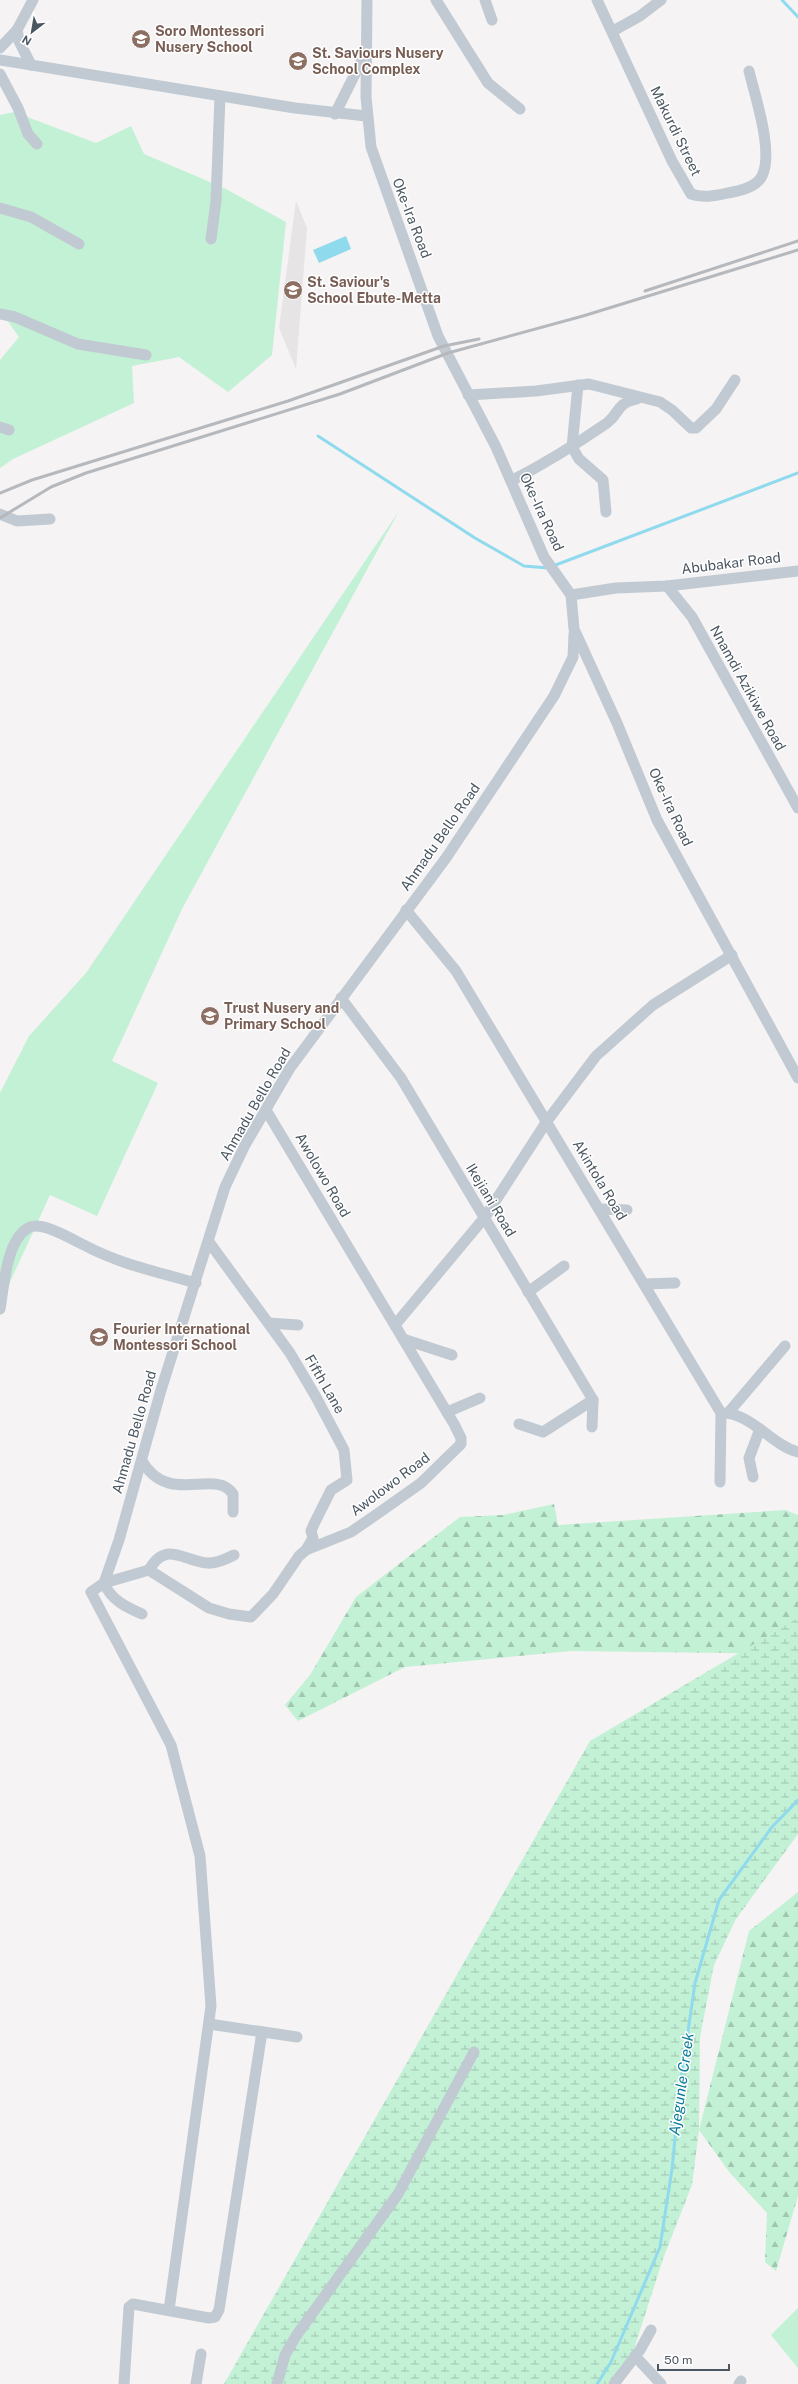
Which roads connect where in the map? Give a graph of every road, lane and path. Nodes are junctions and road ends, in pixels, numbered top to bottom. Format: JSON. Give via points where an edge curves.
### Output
{"nodes":[{"id":1,"x":33,"y":0,"type":"edge"},
{"id":2,"x":367,"y":0,"type":"edge"},
{"id":3,"x":436,"y":0,"type":"edge"},
{"id":4,"x":485,"y":0,"type":"edge"},
{"id":5,"x":597,"y":0,"type":"edge"},
{"id":6,"x":661,"y":0,"type":"edge"},
{"id":7,"x":492,"y":20,"type":"dead end"},
{"id":8,"x":17,"y":30,"type":"junction"},
{"id":9,"x":613,"y":31,"type":"junction"},
{"id":10,"x":0,"y":48,"type":"edge"},
{"id":11,"x":366,"y":51,"type":"junction"},
{"id":12,"x":0,"y":60,"type":"edge"},
{"id":13,"x":30,"y":65,"type":"junction"},
{"id":14,"x":749,"y":70,"type":"dead end"},
{"id":15,"x":0,"y":74,"type":"edge"},
{"id":16,"x":220,"y":96,"type":"junction"},
{"id":17,"x":520,"y":109,"type":"dead end"},
{"id":18,"x":335,"y":114,"type":"junction"},
{"id":19,"x":366,"y":116,"type":"junction"},
{"id":20,"x":37,"y":144,"type":"dead end"},
{"id":21,"x":0,"y":208,"type":"edge"},
{"id":22,"x":211,"y":239,"type":"dead end"},
{"id":23,"x":79,"y":244,"type":"dead end"},
{"id":24,"x":0,"y":314,"type":"edge"},
{"id":25,"x":146,"y":355,"type":"dead end"},
{"id":26,"x":735,"y":380,"type":"dead end"},
{"id":27,"x":578,"y":385,"type":"junction"},
{"id":28,"x":468,"y":395,"type":"junction"},
{"id":29,"x":640,"y":398,"type":"junction"},
{"id":30,"x":572,"y":447,"type":"junction"},
{"id":31,"x":511,"y":481,"type":"junction"},
{"id":32,"x":606,"y":512,"type":"dead end"},
{"id":33,"x":0,"y":514,"type":"edge"},
{"id":34,"x":50,"y":519,"type":"dead end"},
{"id":35,"x":798,"y":571,"type":"edge"},
{"id":36,"x":667,"y":586,"type":"junction"},
{"id":37,"x":571,"y":595,"type":"junction"},
{"id":38,"x":574,"y":629,"type":"junction"},
{"id":39,"x":798,"y":808,"type":"edge"},
{"id":40,"x":406,"y":910,"type":"junction"},
{"id":41,"x":732,"y":955,"type":"junction"},
{"id":42,"x":342,"y":998,"type":"junction"},
{"id":43,"x":798,"y":1078,"type":"edge"},
{"id":44,"x":266,"y":1110,"type":"junction"},
{"id":45,"x":547,"y":1121,"type":"junction"},
{"id":46,"x":600,"y":1209,"type":"junction"},
{"id":47,"x":627,"y":1210,"type":"dead end"},
{"id":48,"x":484,"y":1217,"type":"junction"},
{"id":49,"x":209,"y":1242,"type":"junction"},
{"id":50,"x":564,"y":1266,"type":"dead end"},
{"id":51,"x":196,"y":1283,"type":"junction"},
{"id":52,"x":675,"y":1283,"type":"dead end"},
{"id":53,"x":644,"y":1284,"type":"junction"},
{"id":54,"x":528,"y":1292,"type":"junction"},
{"id":55,"x":0,"y":1309,"type":"edge"},
{"id":56,"x":270,"y":1323,"type":"junction"},
{"id":57,"x":298,"y":1325,"type":"dead end"},
{"id":58,"x":395,"y":1325,"type":"junction"},
{"id":59,"x":403,"y":1339,"type":"junction"},
{"id":60,"x":785,"y":1346,"type":"dead end"},
{"id":61,"x":452,"y":1355,"type":"dead end"},
{"id":62,"x":480,"y":1398,"type":"dead end"},
{"id":63,"x":593,"y":1400,"type":"junction"},
{"id":64,"x":447,"y":1412,"type":"junction"},
{"id":65,"x":724,"y":1413,"type":"junction"},
{"id":66,"x":519,"y":1424,"type":"dead end"},
{"id":67,"x":592,"y":1427,"type":"dead end"},
{"id":68,"x":760,"y":1429,"type":"junction"},
{"id":69,"x":798,"y":1452,"type":"edge"},
{"id":70,"x":142,"y":1461,"type":"junction"},
{"id":71,"x":753,"y":1477,"type":"dead end"},
{"id":72,"x":720,"y":1482,"type":"dead end"},
{"id":73,"x":233,"y":1512,"type":"dead end"},
{"id":74,"x":306,"y":1550,"type":"junction"},
{"id":75,"x":234,"y":1555,"type":"dead end"},
{"id":76,"x":149,"y":1570,"type":"junction"},
{"id":77,"x":104,"y":1583,"type":"junction"},
{"id":78,"x":142,"y":1614,"type":"dead end"},
{"id":79,"x":209,"y":2024,"type":"junction"},
{"id":80,"x":262,"y":2032,"type":"junction"},
{"id":81,"x":297,"y":2037,"type":"dead end"},
{"id":82,"x":474,"y":2052,"type":"dead end"},
{"id":83,"x":169,"y":2310,"type":"junction"},
{"id":84,"x":651,"y":2330,"type":"dead end"},
{"id":85,"x":201,"y":2354,"type":"dead end"},
{"id":86,"x":635,"y":2356,"type":"junction"},
{"id":87,"x":124,"y":2384,"type":"edge"},
{"id":88,"x":196,"y":2384,"type":"edge"},
{"id":89,"x":277,"y":2384,"type":"edge"},
{"id":90,"x":614,"y":2384,"type":"edge"},
{"id":91,"x":661,"y":2384,"type":"edge"}],
"edges":[{"from":1,"to":8,"type":"street"},
{"from":2,"to":11,"type":"street","name":"Oke-Ira Road"},
{"from":3,"to":17,"type":"street","via":[[488,83]]},
{"from":4,"to":7,"type":"street"},
{"from":5,"to":9,"type":"street","name":"Makurdi Street"},
{"from":6,"to":9,"type":"street","via":[[640,16]]},
{"from":8,"to":10,"type":"street"},
{"from":8,"to":13,"type":"street"},
{"from":9,"to":14,"type":"street","name":"Makurdi Street","via":[[680,176],[691,194],[700,197],[736,191],[753,185],[762,177],[766,162],[764,141]]},
{"from":11,"to":18,"type":"street"},
{"from":11,"to":19,"type":"street","name":"Oke-Ira Road"},
{"from":12,"to":13,"type":"street"},
{"from":13,"to":16,"type":"street"},
{"from":15,"to":20,"type":"street","via":[[28,134]]},
{"from":16,"to":18,"type":"street"},
{"from":16,"to":22,"type":"street","via":[[216,201]]},
{"from":18,"to":19,"type":"street"},
{"from":19,"to":28,"type":"street","name":"Oke-Ira Road","via":[[378,172],[399,220],[438,336]]},
{"from":21,"to":23,"type":"street","via":[[31,217]]},
{"from":24,"to":25,"type":"street","via":[[15,317],[78,344]]},
{"from":26,"to":29,"type":"street","via":[[716,409],[696,428],[691,428],[660,402]]},
{"from":27,"to":28,"type":"street","via":[[536,391]]},
{"from":27,"to":29,"type":"street","via":[[606,387]]},
{"from":27,"to":30,"type":"street"},
{"from":28,"to":31,"type":"street","name":"Oke-Ira Road"},
{"from":29,"to":30,"type":"street","via":[[624,402],[609,421]]},
{"from":30,"to":31,"type":"street"},
{"from":30,"to":32,"type":"street","via":[[579,459],[603,480]]},
{"from":31,"to":37,"type":"street","name":"Oke-Ira Road","via":[[544,557]]},
{"from":33,"to":34,"type":"street","via":[[18,521]]},
{"from":35,"to":36,"type":"street","name":"Abubakar Road"},
{"from":36,"to":37,"type":"street","via":[[616,588]]},
{"from":36,"to":39,"type":"street","name":"Nnamdi Azikiwe Road","via":[[692,617]]},
{"from":37,"to":38,"type":"street","name":"Oke-Ira Road"},
{"from":38,"to":40,"type":"street","name":"Ahmadu Bello Road","via":[[573,657],[554,696],[446,858]]},
{"from":38,"to":41,"type":"street","name":"Oke-Ira Road","via":[[658,820]]},
{"from":40,"to":42,"type":"street","name":"Ahmadu Bello Road"},
{"from":40,"to":45,"type":"street","name":"Akintola Road","via":[[456,971]]},
{"from":41,"to":43,"type":"street","name":"Oke-Ira Road"},
{"from":41,"to":45,"type":"street","via":[[653,1005],[624,1030],[596,1056]]},
{"from":42,"to":44,"type":"street","name":"Ahmadu Bello Road","via":[[290,1068]]},
{"from":42,"to":48,"type":"street","name":"Ikejiani Road","via":[[401,1078]]},
{"from":44,"to":49,"type":"street","name":"Ahmadu Bello Road","via":[[225,1187]]},
{"from":44,"to":58,"type":"street","name":"Awolowo Road"},
{"from":45,"to":46,"type":"street","name":"Akintola Road"},
{"from":45,"to":48,"type":"street"},
{"from":46,"to":47,"type":"street"},
{"from":46,"to":53,"type":"street","name":"Akintola Road"},
{"from":48,"to":54,"type":"street","name":"Ikejiani Road"},
{"from":48,"to":58,"type":"street"},
{"from":49,"to":51,"type":"street","name":"Ahmadu Bello Road"},
{"from":49,"to":56,"type":"street","name":"Fifth Lane"},
{"from":50,"to":54,"type":"street"},
{"from":51,"to":55,"type":"street","via":[[108,1258],[55,1231],[39,1226],[28,1228],[17,1239],[9,1255]]},
{"from":51,"to":70,"type":"street","name":"Ahmadu Bello Road","via":[[161,1390]]},
{"from":52,"to":53,"type":"street"},
{"from":53,"to":65,"type":"street","name":"Akintola Road"},
{"from":54,"to":63,"type":"street","name":"Ikejiani Road"},
{"from":56,"to":57,"type":"street"},
{"from":56,"to":74,"type":"street","name":"Fifth Lane","via":[[316,1397],[344,1450],[347,1480],[331,1490],[311,1531],[313,1538]]},
{"from":58,"to":59,"type":"street","name":"Awolowo Road"},
{"from":59,"to":61,"type":"street"},
{"from":59,"to":64,"type":"street","name":"Awolowo Road"},
{"from":60,"to":65,"type":"street"},
{"from":62,"to":64,"type":"street"},
{"from":63,"to":66,"type":"street","via":[[543,1432]]},
{"from":63,"to":67,"type":"street"},
{"from":64,"to":74,"type":"street","name":"Awolowo Road","via":[[461,1438],[458,1448],[420,1483],[351,1532]]},
{"from":65,"to":68,"type":"street"},
{"from":65,"to":72,"type":"street"},
{"from":68,"to":69,"type":"street"},
{"from":68,"to":71,"type":"street","via":[[749,1458]]},
{"from":70,"to":73,"type":"street","via":[[148,1471],[167,1484],[224,1485],[233,1494]]},
{"from":70,"to":77,"type":"street","name":"Ahmadu Bello Road"},
{"from":74,"to":76,"type":"street","name":"Awolowo Road","via":[[273,1594],[251,1617],[209,1608]]},
{"from":75,"to":76,"type":"street","via":[[207,1563],[169,1554],[156,1560]]},
{"from":76,"to":77,"type":"street"},
{"from":77,"to":78,"type":"street","via":[[108,1593],[115,1599]]},
{"from":77,"to":79,"type":"street","via":[[91,1592],[167,1734],[175,1755],[200,1856],[211,1986]]},
{"from":79,"to":80,"type":"street"},
{"from":79,"to":83,"type":"street"},
{"from":80,"to":81,"type":"street"},
{"from":80,"to":83,"type":"street","via":[[219,2310],[215,2317],[209,2318]]},
{"from":82,"to":89,"type":"street","via":[[398,2194],[296,2336],[285,2355]]},
{"from":83,"to":87,"type":"street","via":[[133,2304],[129,2307]]},
{"from":84,"to":86,"type":"street"},
{"from":85,"to":88,"type":"street"},
{"from":86,"to":90,"type":"street"},
{"from":86,"to":91,"type":"street"}]}
